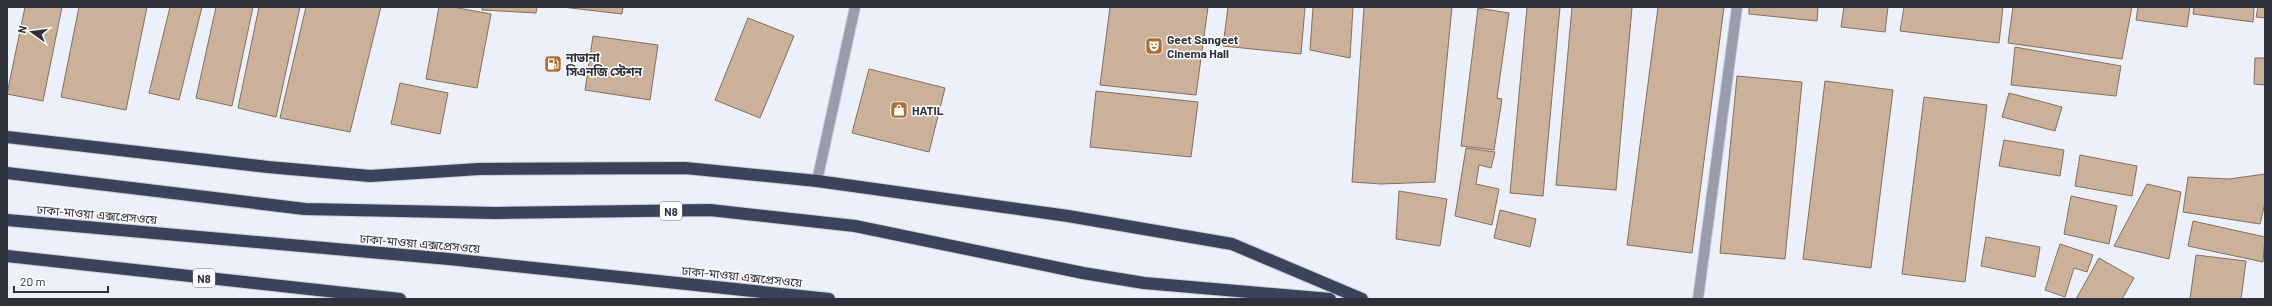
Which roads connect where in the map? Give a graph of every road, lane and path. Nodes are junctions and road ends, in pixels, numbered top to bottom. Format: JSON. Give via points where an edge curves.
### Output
{"nodes":[{"id":1,"x":855,"y":7,"type":"edge"},
{"id":2,"x":1737,"y":7,"type":"edge"},
{"id":3,"x":7,"y":137,"type":"edge"},
{"id":4,"x":7,"y":173,"type":"edge"},
{"id":5,"x":818,"y":181,"type":"junction"},
{"id":6,"x":7,"y":220,"type":"edge"},
{"id":7,"x":7,"y":256,"type":"edge"},
{"id":8,"x":400,"y":299,"type":"edge"},
{"id":9,"x":829,"y":299,"type":"edge"},
{"id":10,"x":1330,"y":299,"type":"edge"},
{"id":11,"x":1362,"y":299,"type":"edge"},
{"id":12,"x":1698,"y":299,"type":"edge"}],
"edges":[{"from":1,"to":5,"type":"street"},
{"from":2,"to":12,"type":"street"},
{"from":3,"to":5,"type":"highway","via":[[370,176],[479,169],[685,168]]},
{"from":4,"to":10,"type":"highway","number":"N8","via":[[305,209],[494,212],[710,210],[855,226],[1144,283]]},
{"from":5,"to":11,"type":"highway","via":[[1068,216],[1232,244]]},
{"from":6,"to":9,"type":"highway","name":"ঢাকা-মাওয়া এক্সপ্রেসওয়ে","via":[[449,259]]},
{"from":7,"to":8,"type":"highway","number":"N8"}]}
